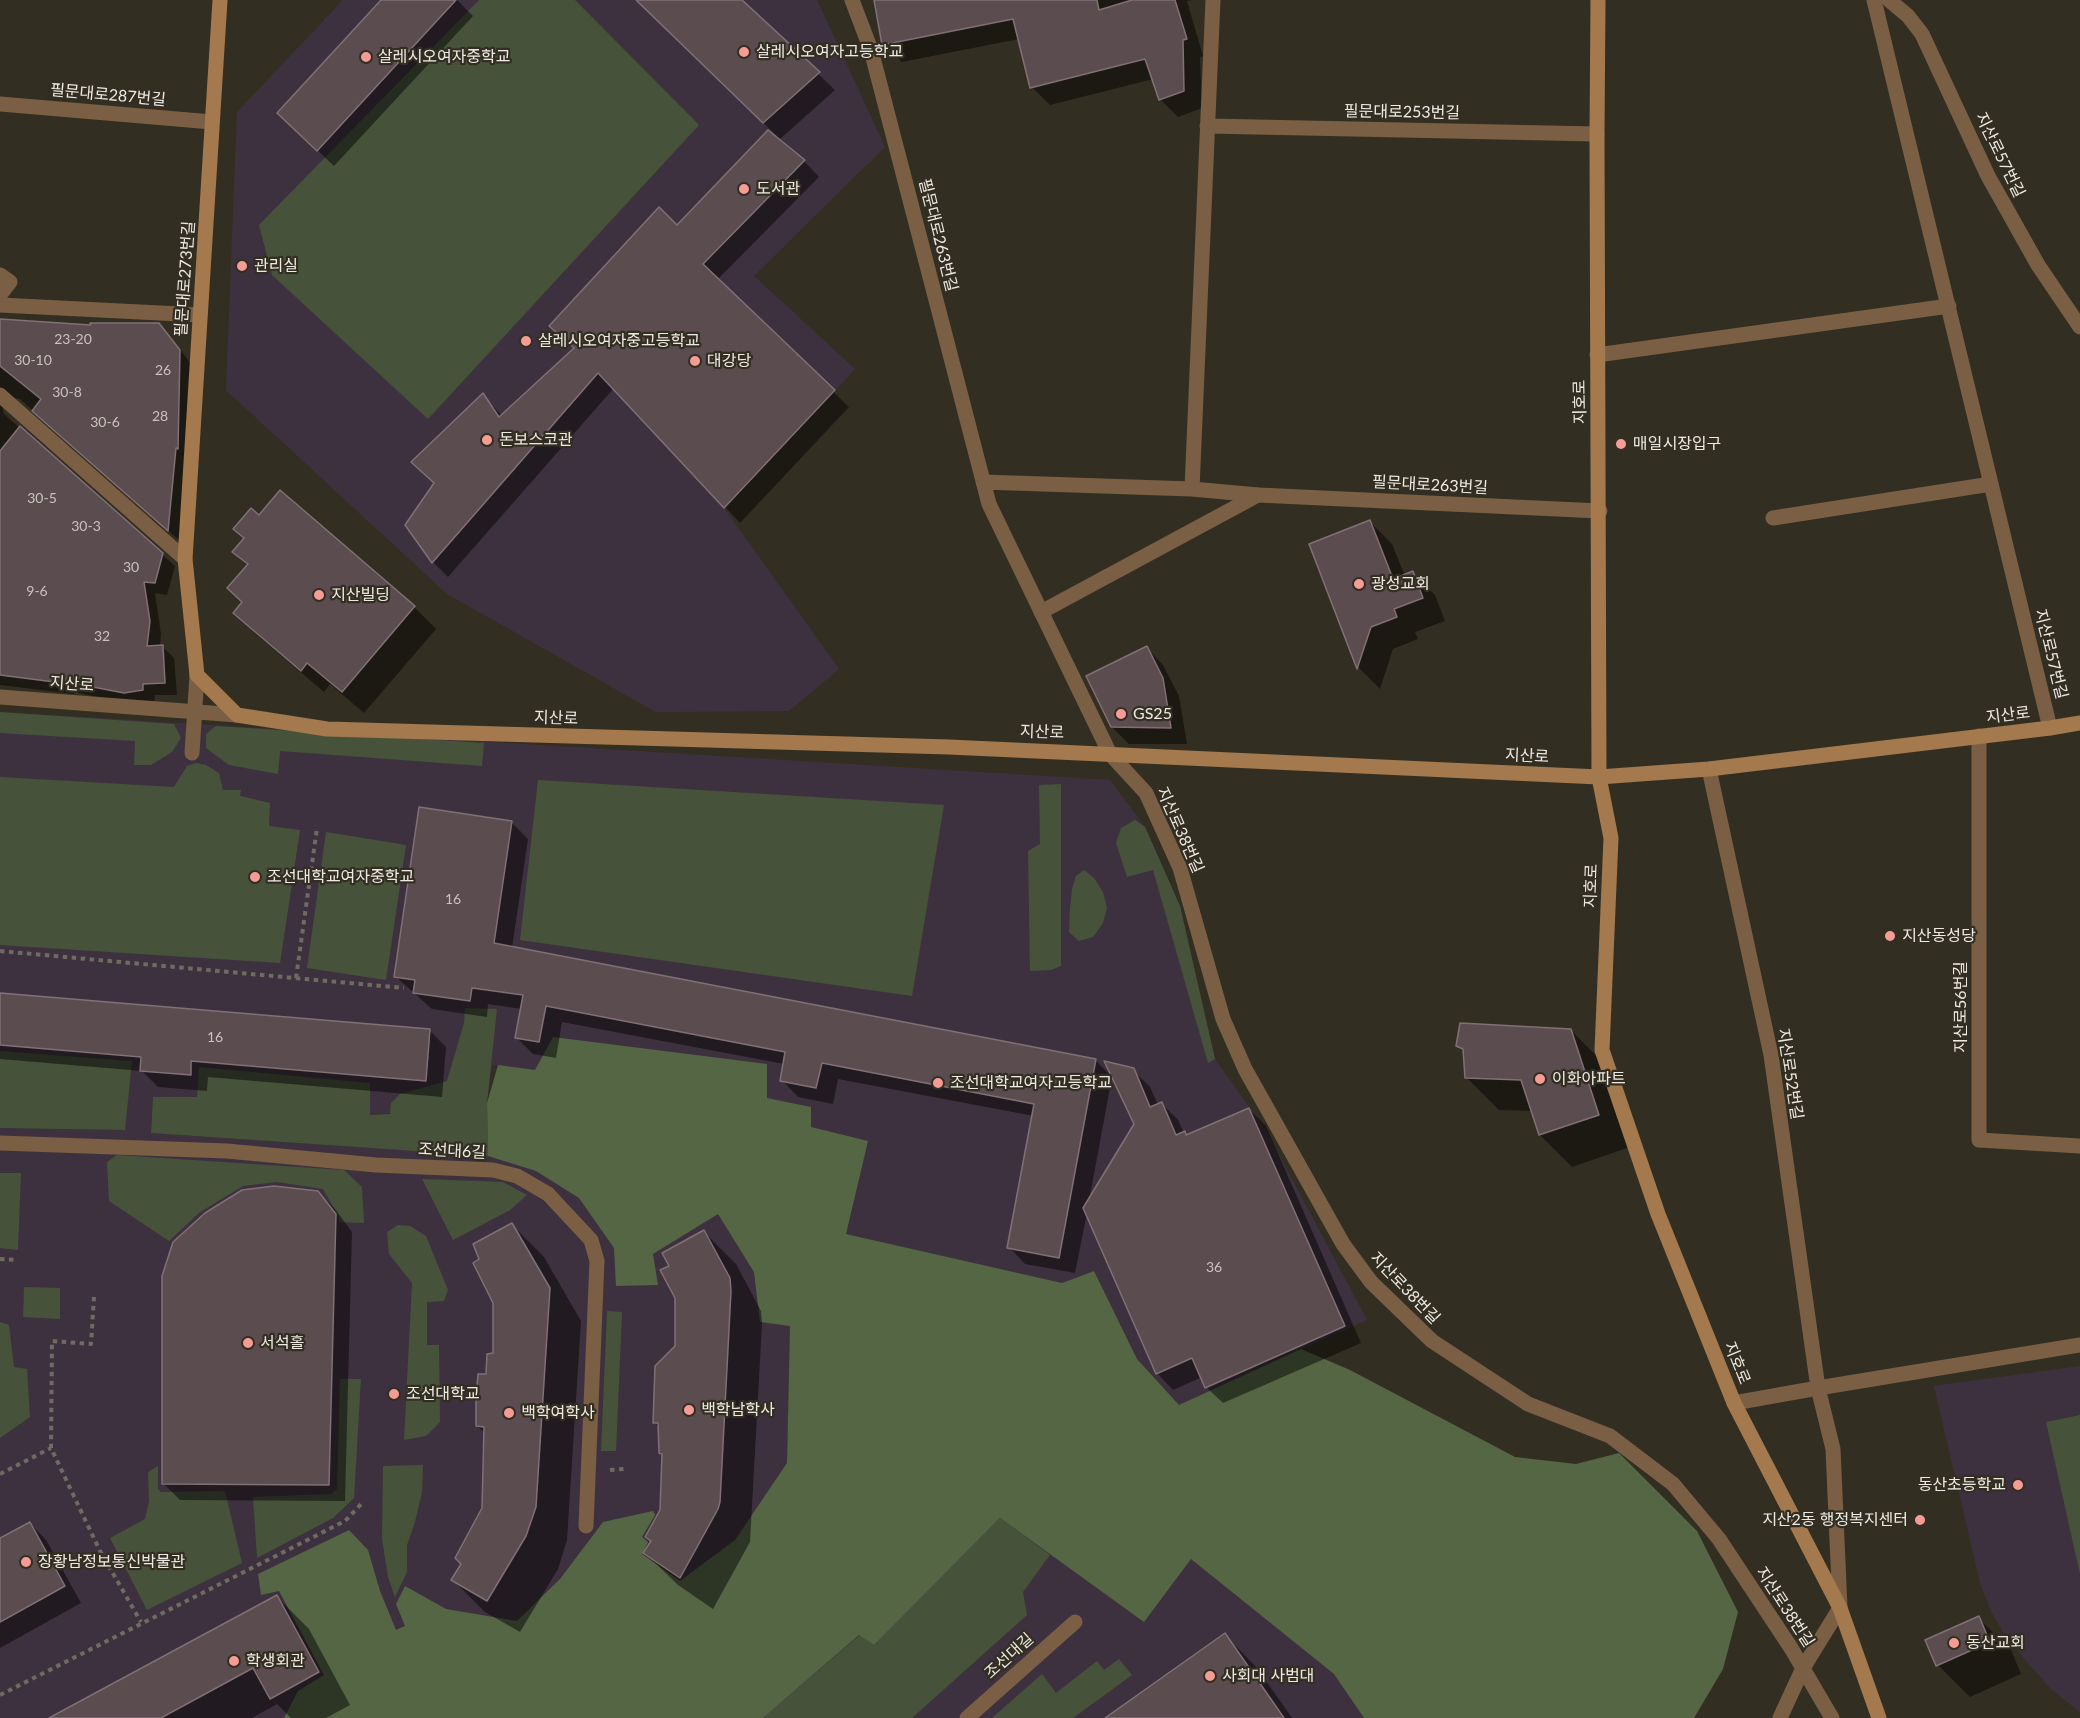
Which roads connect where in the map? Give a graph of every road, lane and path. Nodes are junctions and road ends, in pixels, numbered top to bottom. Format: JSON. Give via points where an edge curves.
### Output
{"nodes":[{"id":1,"x":220,"y":0,"type":"edge"},
{"id":2,"x":852,"y":0,"type":"edge"},
{"id":3,"x":1213,"y":0,"type":"edge"},
{"id":4,"x":1598,"y":0,"type":"edge"},
{"id":5,"x":1874,"y":0,"type":"edge"},
{"id":6,"x":1889,"y":0,"type":"edge"},
{"id":7,"x":0,"y":104,"type":"edge"},
{"id":8,"x":212,"y":122,"type":"junction"},
{"id":9,"x":1207,"y":126,"type":"junction"},
{"id":10,"x":1597,"y":134,"type":"junction"},
{"id":11,"x":0,"y":275,"type":"edge"},
{"id":12,"x":0,"y":295,"type":"edge"},
{"id":13,"x":0,"y":305,"type":"edge"},
{"id":14,"x":1949,"y":306,"type":"junction"},
{"id":15,"x":200,"y":315,"type":"junction"},
{"id":16,"x":2080,"y":327,"type":"edge"},
{"id":17,"x":1597,"y":355,"type":"junction"},
{"id":18,"x":0,"y":395,"type":"edge"},
{"id":19,"x":983,"y":482,"type":"junction"},
{"id":20,"x":1991,"y":484,"type":"junction"},
{"id":21,"x":1192,"y":489,"type":"junction"},
{"id":22,"x":1258,"y":495,"type":"junction"},
{"id":23,"x":1600,"y":511,"type":"junction"},
{"id":24,"x":1773,"y":518,"type":"dead end"},
{"id":25,"x":185,"y":559,"type":"junction"},
{"id":26,"x":1041,"y":612,"type":"junction"},
{"id":27,"x":196,"y":675,"type":"junction"},
{"id":28,"x":0,"y":697,"type":"edge"},
{"id":29,"x":194,"y":711,"type":"junction"},
{"id":30,"x":237,"y":715,"type":"junction"},
{"id":31,"x":2080,"y":723,"type":"edge"},
{"id":32,"x":2050,"y":728,"type":"junction"},
{"id":33,"x":1979,"y":736,"type":"junction"},
{"id":34,"x":192,"y":753,"type":"dead end"},
{"id":35,"x":1110,"y":754,"type":"junction"},
{"id":36,"x":1709,"y":769,"type":"junction"},
{"id":37,"x":1599,"y":777,"type":"junction"},
{"id":38,"x":317,"y":828,"type":"dead end"},
{"id":39,"x":0,"y":951,"type":"edge"},
{"id":40,"x":296,"y":978,"type":"junction"},
{"id":41,"x":404,"y":988,"type":"dead end"},
{"id":42,"x":0,"y":1143,"type":"edge"},
{"id":43,"x":2080,"y":1146,"type":"edge"},
{"id":44,"x":0,"y":1259,"type":"edge"},
{"id":45,"x":18,"y":1260,"type":"dead end"},
{"id":46,"x":94,"y":1297,"type":"dead end"},
{"id":47,"x":2080,"y":1345,"type":"edge"},
{"id":48,"x":1818,"y":1388,"type":"junction"},
{"id":49,"x":1734,"y":1404,"type":"junction"},
{"id":50,"x":51,"y":1448,"type":"junction"},
{"id":51,"x":0,"y":1474,"type":"edge"},
{"id":52,"x":364,"y":1501,"type":"dead end"},
{"id":53,"x":586,"y":1526,"type":"dead end"},
{"id":54,"x":1840,"y":1608,"type":"junction"},
{"id":55,"x":141,"y":1622,"type":"junction"},
{"id":56,"x":1075,"y":1622,"type":"dead end"},
{"id":57,"x":1803,"y":1668,"type":"junction"},
{"id":58,"x":0,"y":1695,"type":"edge"},
{"id":59,"x":967,"y":1718,"type":"edge"},
{"id":60,"x":1780,"y":1718,"type":"edge"},
{"id":61,"x":1832,"y":1718,"type":"edge"},
{"id":62,"x":1879,"y":1718,"type":"edge"}],
"edges":[{"from":1,"to":8,"type":"street","name":"필문대로273번길"},
{"from":2,"to":19,"type":"street","name":"필문대로263번길","via":[[871,50]]},
{"from":3,"to":9,"type":"street"},
{"from":4,"to":10,"type":"street","name":"지호로"},
{"from":5,"to":14,"type":"street","name":"지산로57번길"},
{"from":6,"to":16,"type":"street","name":"지산로57번길","via":[[1922,34],[1988,176],[2038,265]]},
{"from":7,"to":8,"type":"street","name":"필문대로287번길"},
{"from":8,"to":15,"type":"street","name":"필문대로273번길"},
{"from":9,"to":10,"type":"street","name":"필문대로253번길"},
{"from":9,"to":21,"type":"street"},
{"from":10,"to":17,"type":"street","name":"지호로"},
{"from":11,"to":12,"type":"street","via":[[10,282]]},
{"from":13,"to":15,"type":"street"},
{"from":14,"to":17,"type":"street"},
{"from":14,"to":20,"type":"street","name":"지산로57번길"},
{"from":15,"to":25,"type":"street","name":"필문대로273번길"},
{"from":17,"to":23,"type":"street","name":"지호로"},
{"from":18,"to":25,"type":"street"},
{"from":19,"to":21,"type":"street","name":"필문대로263번길"},
{"from":19,"to":26,"type":"street","name":"필문대로263번길","via":[[989,504]]},
{"from":20,"to":24,"type":"street"},
{"from":20,"to":32,"type":"street","name":"지산로57번길"},
{"from":21,"to":22,"type":"street","name":"필문대로263번길"},
{"from":22,"to":23,"type":"street","name":"필문대로263번길"},
{"from":22,"to":26,"type":"street"},
{"from":23,"to":37,"type":"street","name":"지호로"},
{"from":25,"to":27,"type":"street","name":"필문대로273번길"},
{"from":26,"to":35,"type":"street","name":"필문대로263번길"},
{"from":27,"to":29,"type":"street"},
{"from":27,"to":30,"type":"street"},
{"from":28,"to":29,"type":"street","name":"지산로"},
{"from":29,"to":30,"type":"street","name":"지산로"},
{"from":29,"to":34,"type":"street"},
{"from":30,"to":35,"type":"street","name":"지산로","via":[[327,729]]},
{"from":31,"to":32,"type":"street","name":"지산로"},
{"from":32,"to":33,"type":"street","name":"지산로"},
{"from":33,"to":36,"type":"street","name":"지산로"},
{"from":33,"to":43,"type":"street","name":"지산로56번길","via":[[1979,1140]]},
{"from":35,"to":37,"type":"street","name":"지산로"},
{"from":35,"to":57,"type":"street","name":"지산로38번길","via":[[1146,793],[1180,867],[1223,1019],[1245,1069],[1343,1244],[1371,1282],[1432,1341],[1528,1404],[1610,1436],[1673,1484],[1719,1539]]},
{"from":36,"to":37,"type":"street","name":"지산로"},
{"from":36,"to":48,"type":"street","name":"지산로52번길","via":[[1771,1055]]},
{"from":37,"to":49,"type":"street","name":"지호로","via":[[1611,838],[1602,1050],[1658,1214]]},
{"from":38,"to":40,"type":"path"},
{"from":39,"to":40,"type":"path"},
{"from":40,"to":41,"type":"path"},
{"from":42,"to":53,"type":"street","name":"조선대6길","via":[[227,1151],[376,1165],[493,1170],[517,1176],[548,1194],[591,1240],[597,1261]]},
{"from":44,"to":45,"type":"path"},
{"from":46,"to":50,"type":"path","via":[[91,1344],[52,1341]]},
{"from":47,"to":48,"type":"street"},
{"from":48,"to":49,"type":"street"},
{"from":48,"to":54,"type":"street","name":"지산로52번길","via":[[1833,1449]]},
{"from":49,"to":54,"type":"street","name":"지호로"},
{"from":50,"to":51,"type":"path"},
{"from":50,"to":55,"type":"path","via":[[100,1551]]},
{"from":52,"to":55,"type":"path","via":[[345,1521]]},
{"from":54,"to":57,"type":"street"},
{"from":54,"to":62,"type":"street","name":"지호로"},
{"from":55,"to":58,"type":"path"},
{"from":56,"to":59,"type":"street","name":"조선대길"},
{"from":57,"to":60,"type":"street"},
{"from":57,"to":61,"type":"street","name":"지산로38번길"}]}
